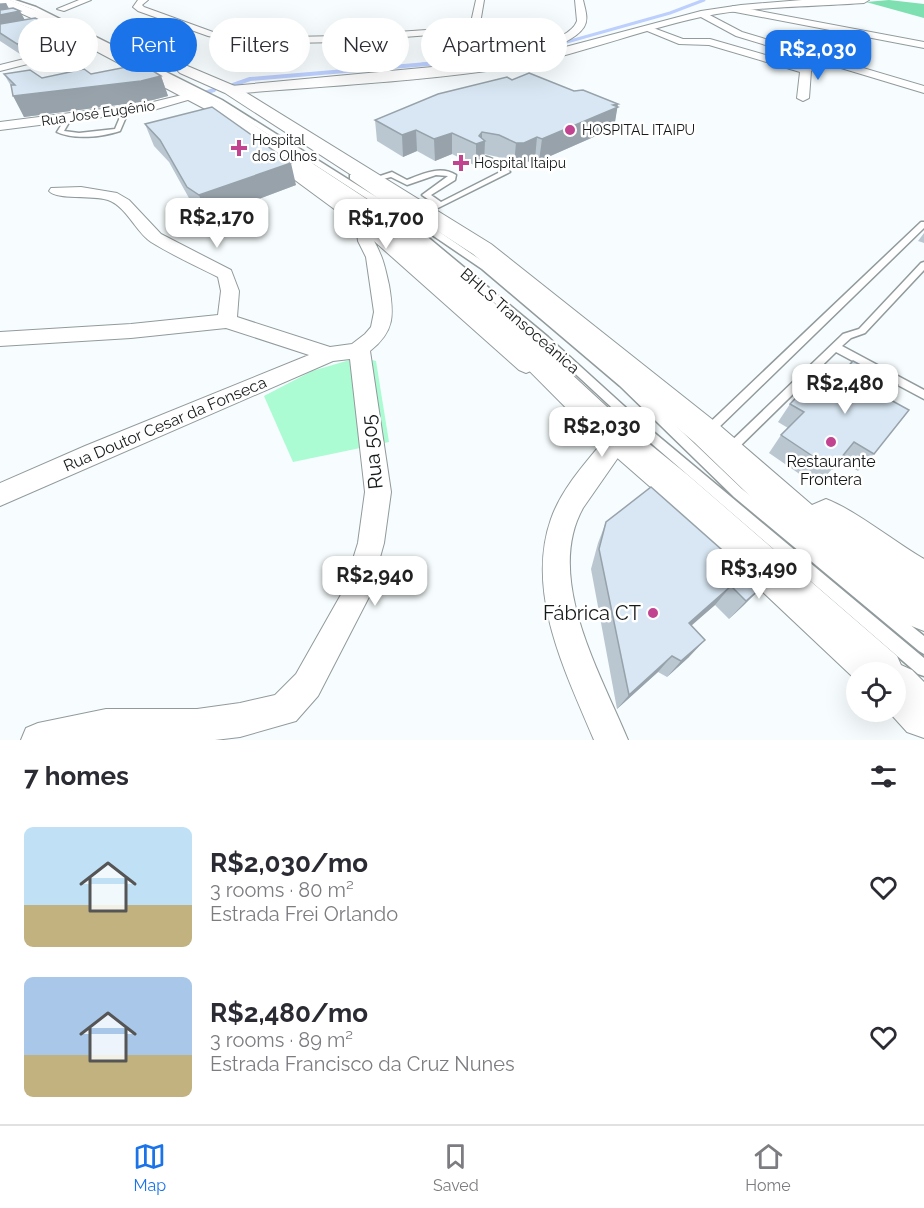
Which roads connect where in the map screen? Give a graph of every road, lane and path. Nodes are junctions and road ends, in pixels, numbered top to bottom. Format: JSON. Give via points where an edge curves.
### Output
{"nodes":[{"id":1,"x":87,"y":0,"type":"edge"},
{"id":2,"x":480,"y":0,"type":"edge"},
{"id":3,"x":579,"y":0,"type":"edge"},
{"id":4,"x":864,"y":0,"type":"edge"},
{"id":5,"x":838,"y":1,"type":"edge"},
{"id":6,"x":142,"y":5,"type":"edge"},
{"id":7,"x":19,"y":7,"type":"edge"},
{"id":8,"x":61,"y":9,"type":"junction"},
{"id":9,"x":733,"y":9,"type":"junction"},
{"id":10,"x":702,"y":14,"type":"junction"},
{"id":11,"x":43,"y":18,"type":"edge"},
{"id":12,"x":477,"y":18,"type":"edge"},
{"id":13,"x":645,"y":28,"type":"junction"},
{"id":14,"x":421,"y":33,"type":"edge"},
{"id":15,"x":567,"y":37,"type":"edge"},
{"id":16,"x":98,"y":45,"type":"edge"},
{"id":17,"x":924,"y":45,"type":"edge"},
{"id":18,"x":821,"y":59,"type":"junction"},
{"id":19,"x":18,"y":64,"type":"edge"},
{"id":20,"x":0,"y":68,"type":"edge"},
{"id":21,"x":806,"y":70,"type":"junction"},
{"id":22,"x":924,"y":90,"type":"edge"},
{"id":23,"x":216,"y":98,"type":"junction"},
{"id":24,"x":803,"y":98,"type":"dead end"},
{"id":25,"x":126,"y":110,"type":"junction"},
{"id":26,"x":69,"y":117,"type":"junction"},
{"id":27,"x":0,"y":126,"type":"edge"},
{"id":28,"x":483,"y":158,"type":"edge"},
{"id":29,"x":375,"y":179,"type":"junction"},
{"id":30,"x":407,"y":183,"type":"junction"},
{"id":31,"x":56,"y":191,"type":"dead end"},
{"id":32,"x":430,"y":204,"type":"junction"},
{"id":33,"x":364,"y":223,"type":"junction"},
{"id":34,"x":924,"y":224,"type":"edge"},
{"id":35,"x":924,"y":265,"type":"edge"},
{"id":36,"x":227,"y":321,"type":"junction"},
{"id":37,"x":0,"y":339,"type":"edge"},
{"id":38,"x":835,"y":347,"type":"junction"},
{"id":39,"x":359,"y":349,"type":"junction"},
{"id":40,"x":330,"y":354,"type":"junction"},
{"id":41,"x":564,"y":388,"type":"junction"},
{"id":42,"x":924,"y":395,"type":"edge"},
{"id":43,"x":706,"y":433,"type":"junction"},
{"id":44,"x":630,"y":434,"type":"junction"},
{"id":45,"x":735,"y":458,"type":"junction"},
{"id":46,"x":0,"y":495,"type":"edge"},
{"id":47,"x":757,"y":510,"type":"junction"},
{"id":48,"x":847,"y":557,"type":"junction"},
{"id":49,"x":924,"y":581,"type":"edge"},
{"id":50,"x":924,"y":610,"type":"edge"},
{"id":51,"x":924,"y":646,"type":"edge"},
{"id":52,"x":870,"y":662,"type":"edge"},
{"id":53,"x":924,"y":668,"type":"edge"},
{"id":54,"x":906,"y":696,"type":"edge"},
{"id":55,"x":924,"y":715,"type":"edge"},
{"id":56,"x":38,"y":740,"type":"edge"},
{"id":57,"x":611,"y":740,"type":"edge"}],
"edges":[{"from":1,"to":8,"type":"street"},
{"from":2,"to":12,"type":"street"},
{"from":3,"to":15,"type":"street","via":[[580,26]]},
{"from":4,"to":5,"type":"street"},
{"from":5,"to":9,"type":"street"},
{"from":6,"to":14,"type":"street","via":[[211,34],[248,41]]},
{"from":7,"to":8,"type":"main road"},
{"from":7,"to":11,"type":"main road"},
{"from":7,"to":23,"type":"lane","name":"BHLS Transoceânica","via":[[122,45]]},
{"from":7,"to":23,"type":"lane","name":"BHLS Transoceânica","via":[[34,8]]},
{"from":8,"to":23,"type":"main road"},
{"from":9,"to":10,"type":"street"},
{"from":9,"to":17,"type":"street"},
{"from":10,"to":13,"type":"street"},
{"from":10,"to":18,"type":"street","via":[[739,34]]},
{"from":13,"to":21,"type":"street","via":[[682,42],[710,42]]},
{"from":13,"to":23,"type":"street","via":[[507,64]]},
{"from":16,"to":23,"type":"main road"},
{"from":18,"to":21,"type":"street"},
{"from":18,"to":22,"type":"street"},
{"from":19,"to":20,"type":"street"},
{"from":21,"to":24,"type":"street"},
{"from":23,"to":25,"type":"street","name":"Rua José Eugênio"},
{"from":23,"to":29,"type":"main road"},
{"from":23,"to":33,"type":"street","via":[[210,109],[213,115],[300,182]]},
{"from":23,"to":41,"type":"main road","via":[[398,233],[456,282]]},
{"from":23,"to":44,"type":"lane","name":"BHLS Transoceânica","via":[[387,207],[544,339]]},
{"from":23,"to":47,"type":"lane","name":"BHLS Transoceânica","via":[[370,187],[479,263],[624,383],[700,460]]},
{"from":25,"to":26,"type":"street","name":"Rua José Eugênio"},
{"from":25,"to":26,"type":"lane","via":[[118,130],[112,132],[60,132]]},
{"from":26,"to":27,"type":"street","name":"Rua José Eugênio"},
{"from":28,"to":32,"type":"lane","via":[[506,172]]},
{"from":29,"to":30,"type":"lane","via":[[389,173]]},
{"from":29,"to":32,"type":"main road"},
{"from":30,"to":32,"type":"lane"},
{"from":30,"to":32,"type":"lane","via":[[441,171],[452,175]]},
{"from":31,"to":36,"type":"street","via":[[112,196],[124,203],[155,237],[225,274],[231,294]]},
{"from":32,"to":43,"type":"main road"},
{"from":33,"to":39,"type":"street","via":[[366,241],[375,257],[384,312],[380,328]]},
{"from":33,"to":41,"type":"street","via":[[529,368]]},
{"from":34,"to":43,"type":"lane"},
{"from":35,"to":38,"type":"lane","via":[[862,331]]},
{"from":36,"to":37,"type":"street"},
{"from":36,"to":40,"type":"street"},
{"from":38,"to":42,"type":"lane"},
{"from":38,"to":45,"type":"lane"},
{"from":39,"to":40,"type":"street"},
{"from":39,"to":56,"type":"street","name":"Rua 505","via":[[378,492],[371,543],[355,597],[307,685],[284,709],[240,720],[197,726],[106,726]]},
{"from":40,"to":46,"type":"street","name":"Rua Doutor Cesar da Fonseca"},
{"from":41,"to":44,"type":"main road"},
{"from":43,"to":45,"type":"main road"},
{"from":44,"to":52,"type":"main road","via":[[676,487]]},
{"from":44,"to":53,"type":"lane","name":"BHLS Transoceânica"},
{"from":44,"to":57,"type":"street","via":[[564,519],[555,560],[561,608],[582,672]]},
{"from":45,"to":48,"type":"main road"},
{"from":45,"to":49,"type":"main road"},
{"from":47,"to":48,"type":"lane"},
{"from":47,"to":51,"type":"lane","name":"BHLS Transoceânica"},
{"from":48,"to":50,"type":"main road"},
{"from":54,"to":55,"type":"main road"}]}
